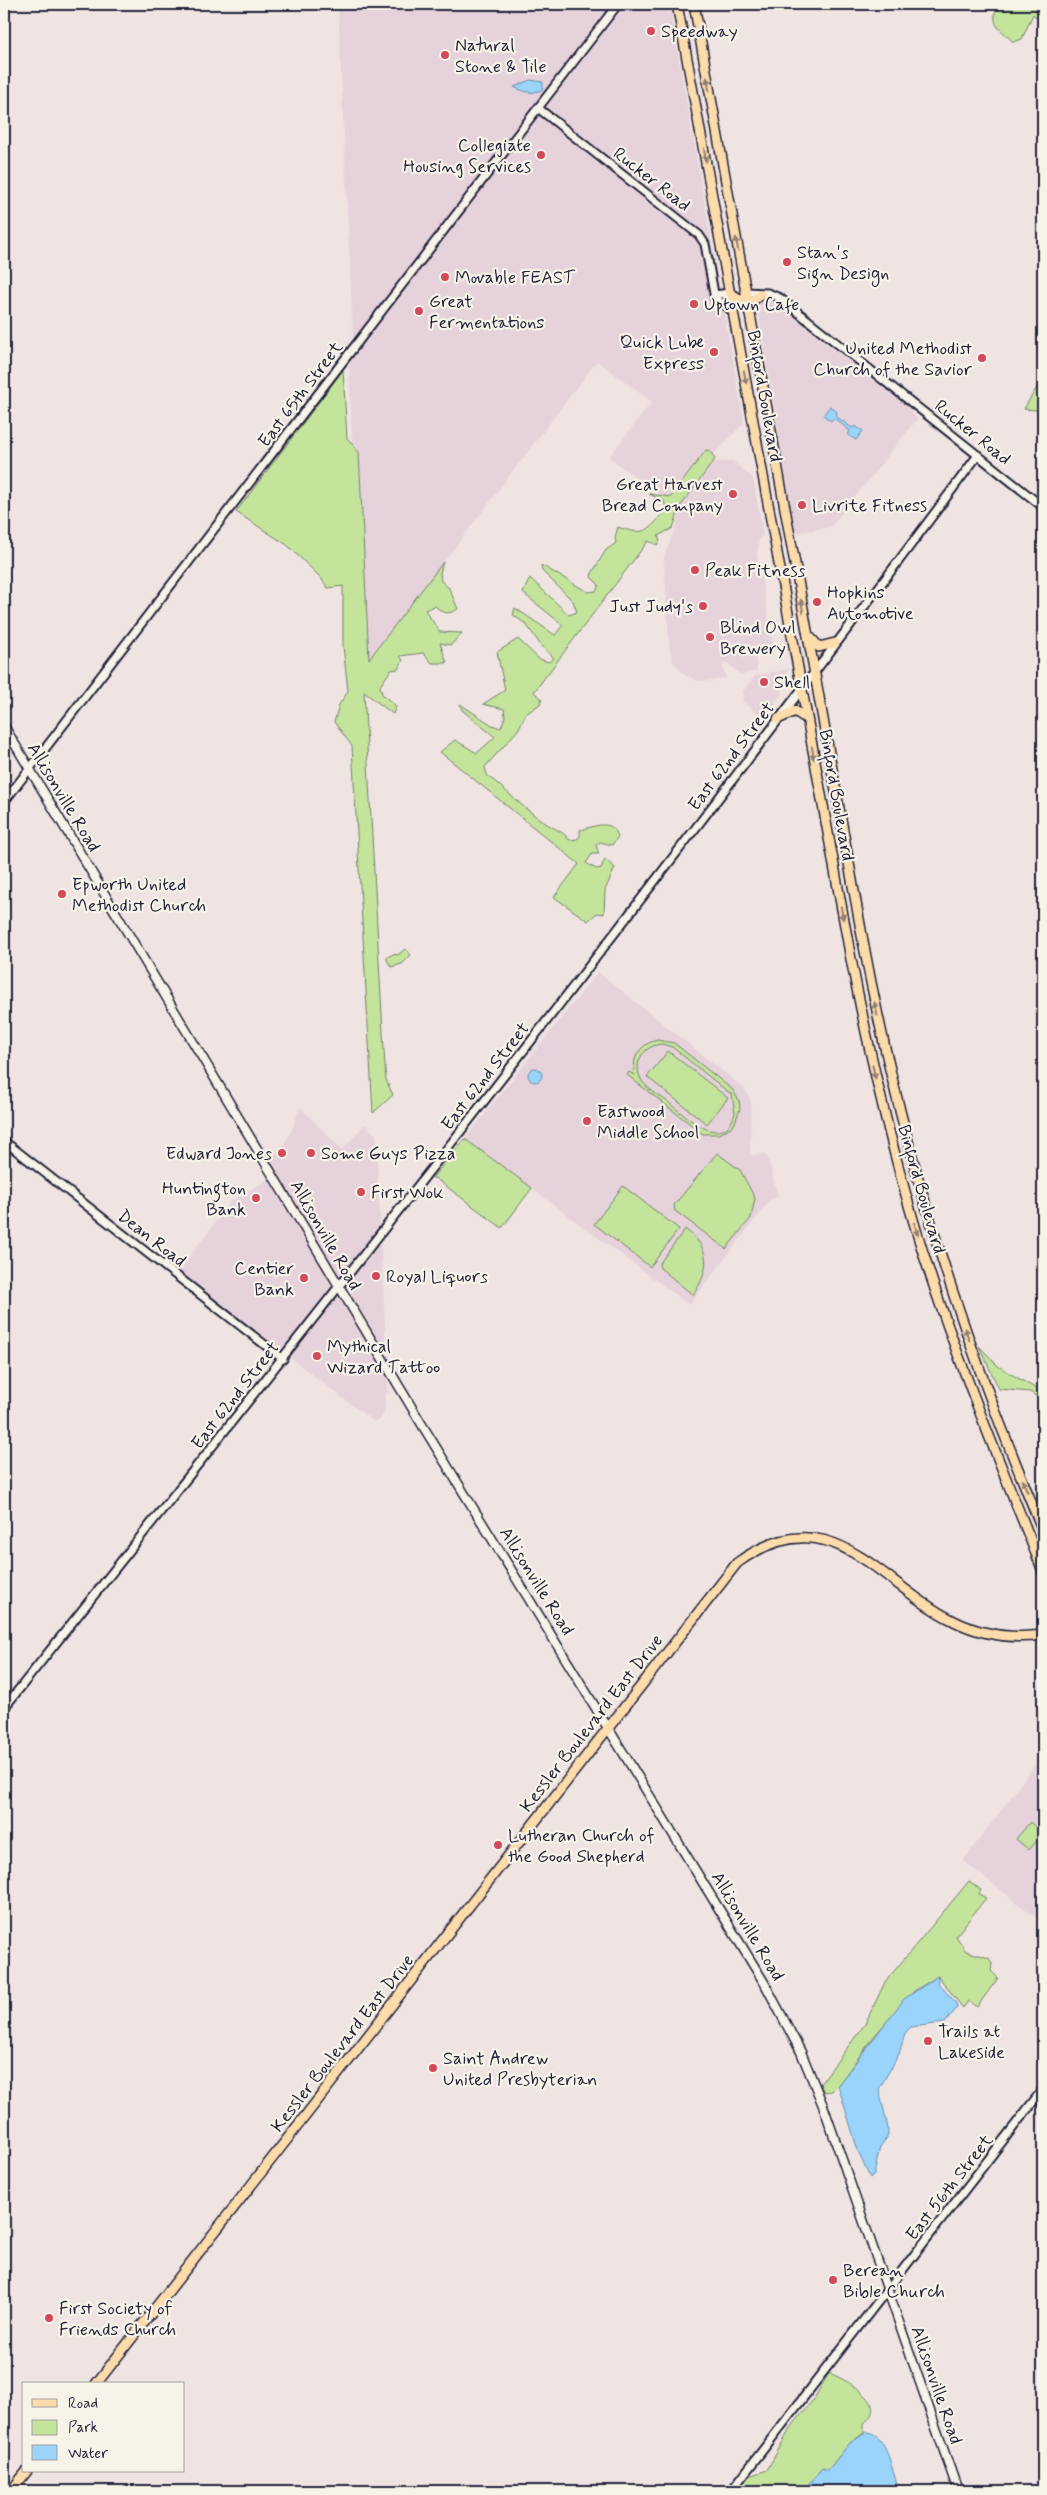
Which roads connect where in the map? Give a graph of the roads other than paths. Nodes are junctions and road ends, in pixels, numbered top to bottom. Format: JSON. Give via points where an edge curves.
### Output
{"nodes":[{"id":1,"x":618,"y":4,"type":"edge"},
{"id":2,"x":678,"y":4,"type":"edge"},
{"id":3,"x":694,"y":4,"type":"edge"},
{"id":4,"x":538,"y":108,"type":"junction"},
{"id":5,"x":727,"y":274,"type":"junction"},
{"id":6,"x":743,"y":278,"type":"junction"},
{"id":7,"x":746,"y":292,"type":"junction"},
{"id":8,"x":730,"y":293,"type":"junction"},
{"id":9,"x":762,"y":293,"type":"junction"},
{"id":10,"x":714,"y":297,"type":"junction"},
{"id":11,"x":734,"y":314,"type":"junction"},
{"id":12,"x":750,"y":314,"type":"junction"},
{"id":13,"x":978,"y":455,"type":"junction"},
{"id":14,"x":1043,"y":507,"type":"edge"},
{"id":15,"x":806,"y":630,"type":"junction"},
{"id":16,"x":835,"y":643,"type":"junction"},
{"id":17,"x":814,"y":671,"type":"junction"},
{"id":18,"x":801,"y":688,"type":"junction"},
{"id":19,"x":778,"y":719,"type":"junction"},
{"id":20,"x":807,"y":720,"type":"junction"},
{"id":21,"x":4,"y":726,"type":"edge"},
{"id":22,"x":30,"y":770,"type":"junction"},
{"id":23,"x":4,"y":802,"type":"edge"},
{"id":24,"x":4,"y":1141,"type":"edge"},
{"id":25,"x":338,"y":1287,"type":"junction"},
{"id":26,"x":283,"y":1359,"type":"junction"},
{"id":27,"x":1043,"y":1531,"type":"edge"},
{"id":28,"x":1043,"y":1571,"type":"edge"},
{"id":29,"x":1043,"y":1634,"type":"edge"},
{"id":30,"x":4,"y":1708,"type":"edge"},
{"id":31,"x":609,"y":1726,"type":"junction"},
{"id":32,"x":1043,"y":2089,"type":"edge"},
{"id":33,"x":888,"y":2290,"type":"junction"},
{"id":34,"x":98,"y":2382,"type":"edge"},
{"id":35,"x":26,"y":2472,"type":"edge"},
{"id":36,"x":11,"y":2491,"type":"edge"},
{"id":37,"x":731,"y":2491,"type":"edge"},
{"id":38,"x":958,"y":2491,"type":"edge"}],
"edges":[{"from":1,"to":4,"type":"street","name":"East 65th Street"},
{"from":2,"to":5,"type":"main road","name":"Binford Boulevard","one_way":true},
{"from":6,"to":3,"type":"main road","name":"Binford Boulevard","one_way":true},
{"from":4,"to":10,"type":"street","name":"Rucker Road","via":[[699,235],[705,244]]},
{"from":4,"to":22,"type":"street","name":"East 65th Street"},
{"from":5,"to":7,"type":"main road","via":[[733,285]]},
{"from":5,"to":8,"type":"main road","name":"Binford Boulevard"},
{"from":6,"to":7,"type":"main road","name":"Binford Boulevard"},
{"from":6,"to":9,"type":"street","name":"Rucker Road"},
{"from":7,"to":9,"type":"street","name":"Rucker Road"},
{"from":7,"to":12,"type":"main road","name":"Binford Boulevard"},
{"from":8,"to":10,"type":"street"},
{"from":8,"to":11,"type":"main road","name":"Binford Boulevard"},
{"from":8,"to":12,"type":"main road","via":[[743,301]]},
{"from":9,"to":12,"type":"main road","via":[[754,301]]},
{"from":9,"to":13,"type":"street","name":"Rucker Road","via":[[783,301]]},
{"from":10,"to":11,"type":"street"},
{"from":11,"to":18,"type":"main road","name":"Binford Boulevard","one_way":true},
{"from":15,"to":12,"type":"main road","name":"Binford Boulevard","one_way":true},
{"from":13,"to":14,"type":"street","name":"Rucker Road"},
{"from":13,"to":16,"type":"street","name":"East 62nd Street"},
{"from":15,"to":16,"type":"main road","via":[[820,647]]},
{"from":15,"to":17,"type":"main road","name":"Binford Boulevard"},
{"from":16,"to":17,"type":"street","name":"East 62nd Street"},
{"from":17,"to":18,"type":"street","name":"East 62nd Street"},
{"from":27,"to":17,"type":"main road","name":"Binford Boulevard","one_way":true,"via":[[964,1327],[906,1134],[870,981]]},
{"from":18,"to":19,"type":"street","name":"East 62nd Street"},
{"from":18,"to":20,"type":"main road","name":"Binford Boulevard"},
{"from":19,"to":20,"type":"main road","via":[[795,711]]},
{"from":19,"to":25,"type":"street","name":"East 62nd Street","via":[[614,936]]},
{"from":20,"to":28,"type":"main road","name":"Binford Boulevard","one_way":true,"via":[[863,1020],[900,1176],[955,1349]]},
{"from":21,"to":22,"type":"main road","name":"Allisonville Road"},
{"from":22,"to":23,"type":"street","name":"East 65th Street"},
{"from":22,"to":25,"type":"main road","name":"Allisonville Road"},
{"from":24,"to":26,"type":"street","name":"Dean Road"},
{"from":25,"to":26,"type":"street","name":"East 62nd Street"},
{"from":25,"to":31,"type":"main road","name":"Allisonville Road"},
{"from":26,"to":30,"type":"street","name":"East 62nd Street"},
{"from":29,"to":31,"type":"main road","name":"Kessler Boulevard East Drive","via":[[1012,1636],[968,1627],[936,1610],[848,1548],[815,1539],[788,1540],[768,1545],[737,1563]]},
{"from":31,"to":33,"type":"main road","name":"Allisonville Road","via":[[792,2034],[824,2108]]},
{"from":31,"to":34,"type":"main road","name":"Kessler Boulevard East Drive"},
{"from":32,"to":33,"type":"street","name":"East 56th Street"},
{"from":33,"to":37,"type":"street","name":"East 56th Street"},
{"from":33,"to":38,"type":"main road","name":"Allisonville Road"},
{"from":35,"to":36,"type":"main road"}]}
